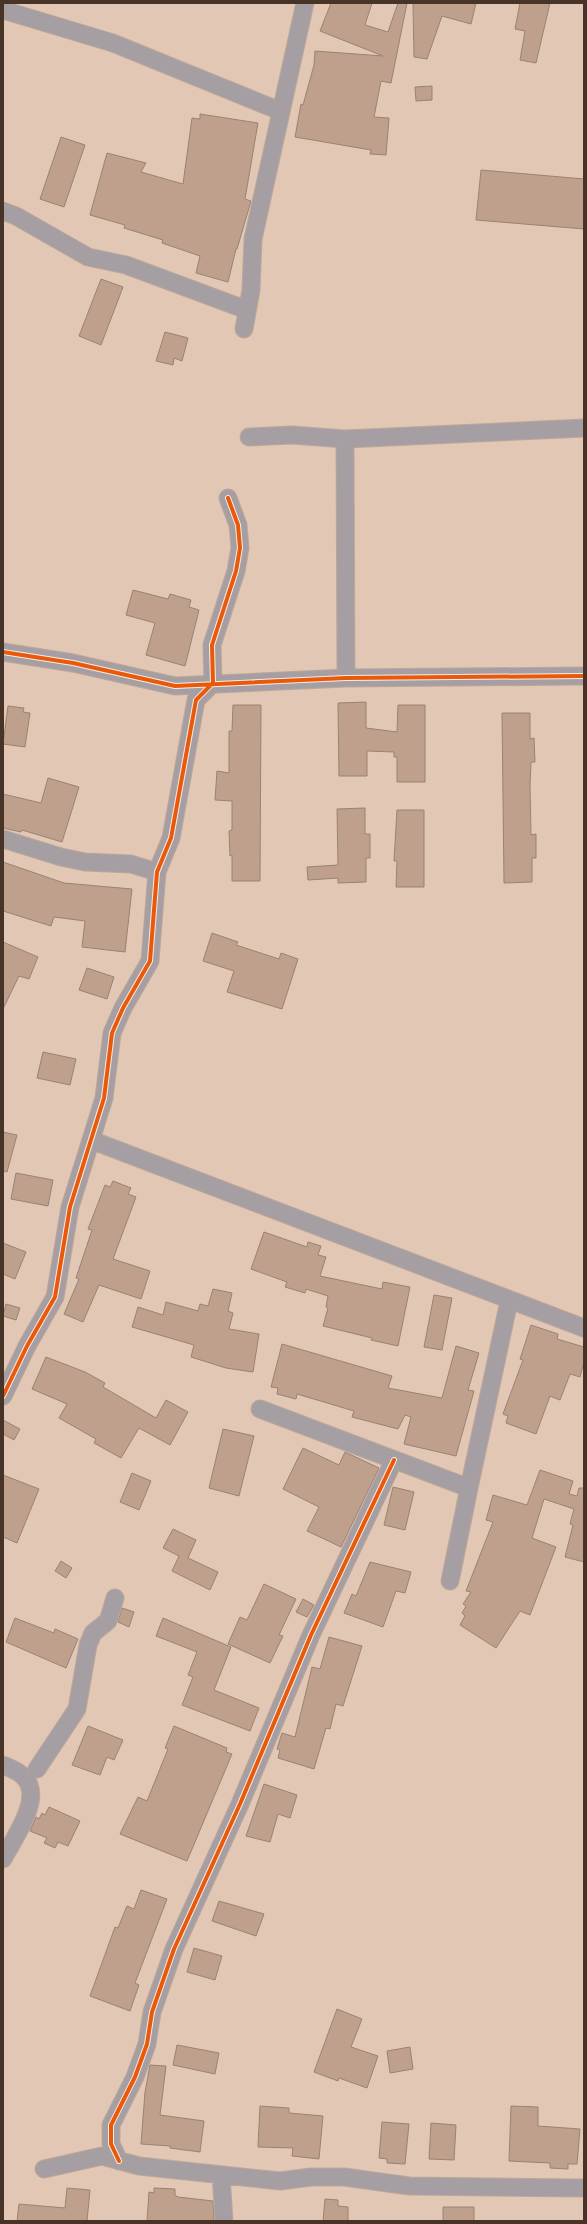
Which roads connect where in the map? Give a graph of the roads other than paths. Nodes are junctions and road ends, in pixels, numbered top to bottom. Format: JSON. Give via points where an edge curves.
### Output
{"nodes":[{"id":1,"x":305,"y":3,"type":"edge"},
{"id":2,"x":3,"y":10,"type":"edge"},
{"id":3,"x":280,"y":111,"type":"junction"},
{"id":4,"x":3,"y":211,"type":"edge"},
{"id":5,"x":247,"y":310,"type":"junction"},
{"id":6,"x":244,"y":328,"type":"dead end"},
{"id":7,"x":584,"y":428,"type":"edge"},
{"id":8,"x":249,"y":438,"type":"dead end"},
{"id":9,"x":345,"y":439,"type":"junction"},
{"id":10,"x":228,"y":498,"type":"dead end"},
{"id":11,"x":3,"y":652,"type":"edge"},
{"id":12,"x":584,"y":676,"type":"edge"},
{"id":13,"x":346,"y":678,"type":"junction"},
{"id":14,"x":213,"y":683,"type":"junction"},
{"id":15,"x":3,"y":839,"type":"edge"},
{"id":16,"x":157,"y":872,"type":"junction"},
{"id":17,"x":91,"y":1140,"type":"junction"},
{"id":18,"x":509,"y":1301,"type":"junction"},
{"id":19,"x":584,"y":1328,"type":"edge"},
{"id":20,"x":3,"y":1396,"type":"edge"},
{"id":21,"x":260,"y":1409,"type":"dead end"},
{"id":22,"x":394,"y":1460,"type":"junction"},
{"id":23,"x":469,"y":1488,"type":"junction"},
{"id":24,"x":450,"y":1581,"type":"dead end"},
{"id":25,"x":115,"y":1598,"type":"dead end"},
{"id":26,"x":3,"y":1765,"type":"edge"},
{"id":27,"x":30,"y":1777,"type":"junction"},
{"id":28,"x":3,"y":1859,"type":"edge"},
{"id":29,"x":119,"y":2161,"type":"junction"},
{"id":30,"x":44,"y":2169,"type":"dead end"},
{"id":31,"x":221,"y":2175,"type":"junction"},
{"id":32,"x":584,"y":2188,"type":"edge"},
{"id":33,"x":224,"y":2221,"type":"edge"}],
"edges":[{"from":1,"to":3,"type":"street"},
{"from":2,"to":3,"type":"street","via":[[113,43]]},
{"from":3,"to":5,"type":"street","via":[[253,239],[251,290]]},
{"from":4,"to":5,"type":"street","via":[[88,257],[126,265]]},
{"from":5,"to":6,"type":"street"},
{"from":7,"to":9,"type":"street"},
{"from":8,"to":9,"type":"street","via":[[292,435]]},
{"from":9,"to":13,"type":"street"},
{"from":10,"to":14,"type":"street","via":[[238,526],[240,548],[236,571],[212,645]]},
{"from":11,"to":14,"type":"street","via":[[73,663],[175,686]]},
{"from":12,"to":13,"type":"street"},
{"from":13,"to":14,"type":"street"},
{"from":14,"to":16,"type":"street","via":[[196,700],[170,838]]},
{"from":15,"to":16,"type":"street","via":[[61,857],[85,862],[131,864]]},
{"from":16,"to":17,"type":"street","via":[[150,961],[112,1033],[104,1098]]},
{"from":17,"to":18,"type":"street"},
{"from":17,"to":20,"type":"street","via":[[70,1207],[55,1297],[27,1346]]},
{"from":18,"to":19,"type":"street"},
{"from":18,"to":23,"type":"street"},
{"from":21,"to":22,"type":"street"},
{"from":22,"to":23,"type":"street"},
{"from":22,"to":29,"type":"street","via":[[311,1635],[240,1804],[174,1949],[152,2012],[147,2044],[135,2077],[111,2125],[111,2144]]},
{"from":23,"to":24,"type":"street"},
{"from":25,"to":27,"type":"street","via":[[108,1621],[93,1634],[88,1645],[77,1709]]},
{"from":26,"to":27,"type":"street"},
{"from":27,"to":28,"type":"street","via":[[30,1798],[26,1815]]},
{"from":29,"to":30,"type":"street","via":[[102,2156]]},
{"from":29,"to":31,"type":"street","via":[[139,2166]]},
{"from":31,"to":32,"type":"street","via":[[280,2181],[331,2177],[409,2186]]},
{"from":31,"to":33,"type":"street"}]}
